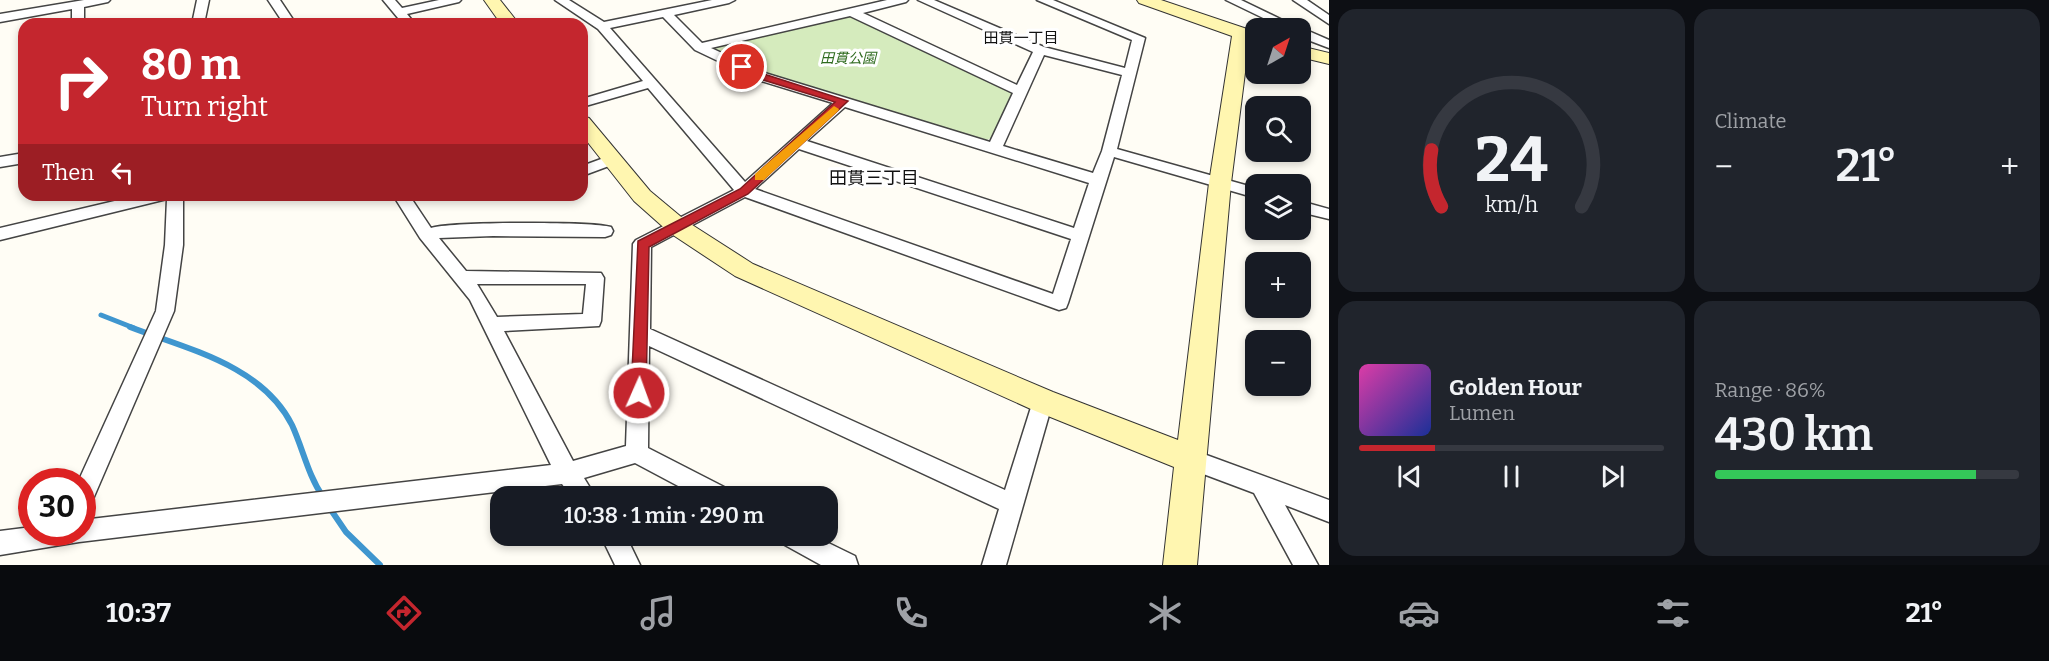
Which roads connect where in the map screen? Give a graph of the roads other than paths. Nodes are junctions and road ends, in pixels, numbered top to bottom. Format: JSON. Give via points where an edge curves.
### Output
{"nodes":[{"id":1,"x":104,"y":0,"type":"edge"},
{"id":2,"x":203,"y":0,"type":"edge"},
{"id":3,"x":274,"y":0,"type":"edge"},
{"id":4,"x":389,"y":0,"type":"edge"},
{"id":5,"x":455,"y":0,"type":"edge"},
{"id":6,"x":492,"y":0,"type":"edge"},
{"id":7,"x":561,"y":0,"type":"edge"},
{"id":8,"x":902,"y":0,"type":"edge"},
{"id":9,"x":924,"y":0,"type":"edge"},
{"id":10,"x":1044,"y":0,"type":"edge"},
{"id":11,"x":1145,"y":0,"type":"edge"},
{"id":12,"x":1232,"y":0,"type":"edge"},
{"id":13,"x":1299,"y":0,"type":"edge"},
{"id":14,"x":722,"y":1,"type":"edge"},
{"id":15,"x":78,"y":5,"type":"junction"},
{"id":16,"x":399,"y":12,"type":"junction"},
{"id":17,"x":854,"y":13,"type":"junction"},
{"id":18,"x":667,"y":14,"type":"junction"},
{"id":19,"x":0,"y":18,"type":"edge"},
{"id":20,"x":78,"y":18,"type":"edge"},
{"id":21,"x":199,"y":18,"type":"edge"},
{"id":22,"x":286,"y":18,"type":"edge"},
{"id":23,"x":404,"y":18,"type":"edge"},
{"id":24,"x":506,"y":18,"type":"edge"},
{"id":25,"x":1271,"y":18,"type":"edge"},
{"id":26,"x":1329,"y":20,"type":"edge"},
{"id":27,"x":602,"y":26,"type":"junction"},
{"id":28,"x":1245,"y":35,"type":"edge"},
{"id":29,"x":1311,"y":37,"type":"edge"},
{"id":30,"x":1329,"y":44,"type":"edge"},
{"id":31,"x":699,"y":47,"type":"junction"},
{"id":32,"x":1040,"y":50,"type":"junction"},
{"id":33,"x":1245,"y":52,"type":"edge"},
{"id":34,"x":1311,"y":54,"type":"edge"},
{"id":35,"x":1329,"y":59,"type":"edge"},
{"id":36,"x":1129,"y":73,"type":"junction"},
{"id":37,"x":652,"y":83,"type":"junction"},
{"id":38,"x":1021,"y":92,"type":"junction"},
{"id":39,"x":588,"y":101,"type":"edge"},
{"id":40,"x":843,"y":101,"type":"junction"},
{"id":41,"x":588,"y":130,"type":"edge"},
{"id":42,"x":796,"y":143,"type":"junction"},
{"id":43,"x":994,"y":147,"type":"junction"},
{"id":44,"x":1109,"y":151,"type":"junction"},
{"id":45,"x":18,"y":159,"type":"edge"},
{"id":46,"x":612,"y":160,"type":"junction"},
{"id":47,"x":0,"y":162,"type":"edge"},
{"id":48,"x":588,"y":169,"type":"edge"},
{"id":49,"x":1098,"y":180,"type":"junction"},
{"id":50,"x":1220,"y":183,"type":"junction"},
{"id":51,"x":1245,"y":190,"type":"edge"},
{"id":52,"x":744,"y":191,"type":"junction"},
{"id":53,"x":137,"y":201,"type":"edge"},
{"id":54,"x":175,"y":201,"type":"edge"},
{"id":55,"x":405,"y":201,"type":"edge"},
{"id":56,"x":1311,"y":209,"type":"edge"},
{"id":57,"x":1329,"y":214,"type":"edge"},
{"id":58,"x":678,"y":227,"type":"junction"},
{"id":59,"x":605,"y":231,"type":"dead end"},
{"id":60,"x":0,"y":234,"type":"edge"},
{"id":61,"x":428,"y":236,"type":"junction"},
{"id":62,"x":1081,"y":236,"type":"junction"},
{"id":63,"x":461,"y":277,"type":"junction"},
{"id":64,"x":491,"y":324,"type":"junction"},
{"id":65,"x":640,"y":333,"type":"junction"},
{"id":66,"x":1043,"y":401,"type":"junction"},
{"id":67,"x":637,"y":453,"type":"junction"},
{"id":68,"x":1190,"y":459,"type":"junction"},
{"id":69,"x":95,"y":468,"type":"edge"},
{"id":70,"x":567,"y":473,"type":"junction"},
{"id":71,"x":577,"y":486,"type":"edge"},
{"id":72,"x":699,"y":486,"type":"edge"},
{"id":73,"x":1263,"y":488,"type":"junction"},
{"id":74,"x":1012,"y":504,"type":"junction"},
{"id":75,"x":1329,"y":511,"type":"edge"},
{"id":76,"x":96,"y":530,"type":"edge"},
{"id":77,"x":18,"y":541,"type":"edge"},
{"id":78,"x":0,"y":543,"type":"edge"},
{"id":79,"x":618,"y":546,"type":"edge"},
{"id":80,"x":802,"y":546,"type":"edge"},
{"id":81,"x":815,"y":558,"type":"edge"},
{"id":82,"x":628,"y":565,"type":"edge"},
{"id":83,"x":846,"y":565,"type":"edge"},
{"id":84,"x":994,"y":565,"type":"edge"},
{"id":85,"x":1180,"y":565,"type":"edge"},
{"id":86,"x":1306,"y":565,"type":"edge"}],
"edges":[{"from":1,"to":15,"type":"street"},
{"from":2,"to":21,"type":"street"},
{"from":3,"to":22,"type":"street"},
{"from":4,"to":16,"type":"street"},
{"from":5,"to":16,"type":"street"},
{"from":6,"to":24,"type":"street"},
{"from":7,"to":27,"type":"street"},
{"from":8,"to":17,"type":"street"},
{"from":9,"to":32,"type":"street"},
{"from":10,"to":36,"type":"street","via":[[1138,38]]},
{"from":11,"to":28,"type":"street"},
{"from":12,"to":25,"type":"street"},
{"from":13,"to":26,"type":"street"},
{"from":14,"to":18,"type":"street"},
{"from":15,"to":19,"type":"street"},
{"from":15,"to":20,"type":"street"},
{"from":16,"to":23,"type":"street"},
{"from":17,"to":31,"type":"street"},
{"from":17,"to":38,"type":"street"},
{"from":18,"to":27,"type":"street"},
{"from":18,"to":31,"type":"street"},
{"from":27,"to":37,"type":"street"},
{"from":29,"to":30,"type":"street"},
{"from":31,"to":40,"type":"street","via":[[764,77]]},
{"from":32,"to":36,"type":"street"},
{"from":32,"to":38,"type":"street"},
{"from":33,"to":50,"type":"street"},
{"from":34,"to":35,"type":"street"},
{"from":36,"to":44,"type":"street"},
{"from":37,"to":39,"type":"street"},
{"from":37,"to":52,"type":"street"},
{"from":38,"to":43,"type":"street"},
{"from":40,"to":42,"type":"street"},
{"from":40,"to":43,"type":"street"},
{"from":41,"to":46,"type":"street"},
{"from":42,"to":52,"type":"street"},
{"from":42,"to":62,"type":"street"},
{"from":43,"to":49,"type":"street"},
{"from":44,"to":49,"type":"street"},
{"from":44,"to":50,"type":"street"},
{"from":45,"to":47,"type":"street"},
{"from":46,"to":48,"type":"street"},
{"from":46,"to":58,"type":"street","via":[[642,196]]},
{"from":49,"to":62,"type":"street"},
{"from":50,"to":51,"type":"street"},
{"from":50,"to":68,"type":"street"},
{"from":52,"to":58,"type":"street"},
{"from":52,"to":62,"type":"street","via":[[1059,303]]},
{"from":53,"to":60,"type":"street"},
{"from":54,"to":69,"type":"street","via":[[174,245],[165,310]]},
{"from":55,"to":61,"type":"street"},
{"from":56,"to":57,"type":"street"},
{"from":58,"to":65,"type":"street","via":[[642,244]]},
{"from":58,"to":66,"type":"street","via":[[744,270]]},
{"from":59,"to":61,"type":"street","via":[[440,231]]},
{"from":61,"to":63,"type":"street"},
{"from":63,"to":64,"type":"street","via":[[477,296]]},
{"from":63,"to":64,"type":"street","via":[[595,278],[592,321]]},
{"from":64,"to":70,"type":"street"},
{"from":65,"to":67,"type":"street"},
{"from":65,"to":74,"type":"street"},
{"from":66,"to":68,"type":"street"},
{"from":66,"to":74,"type":"street"},
{"from":67,"to":70,"type":"street"},
{"from":67,"to":72,"type":"street"},
{"from":68,"to":73,"type":"street"},
{"from":68,"to":85,"type":"street"},
{"from":70,"to":71,"type":"street"},
{"from":70,"to":76,"type":"street"},
{"from":73,"to":75,"type":"street"},
{"from":73,"to":86,"type":"street"},
{"from":74,"to":84,"type":"street"},
{"from":77,"to":78,"type":"street"},
{"from":79,"to":82,"type":"street"},
{"from":80,"to":81,"type":"street"},
{"from":81,"to":83,"type":"street"}]}
